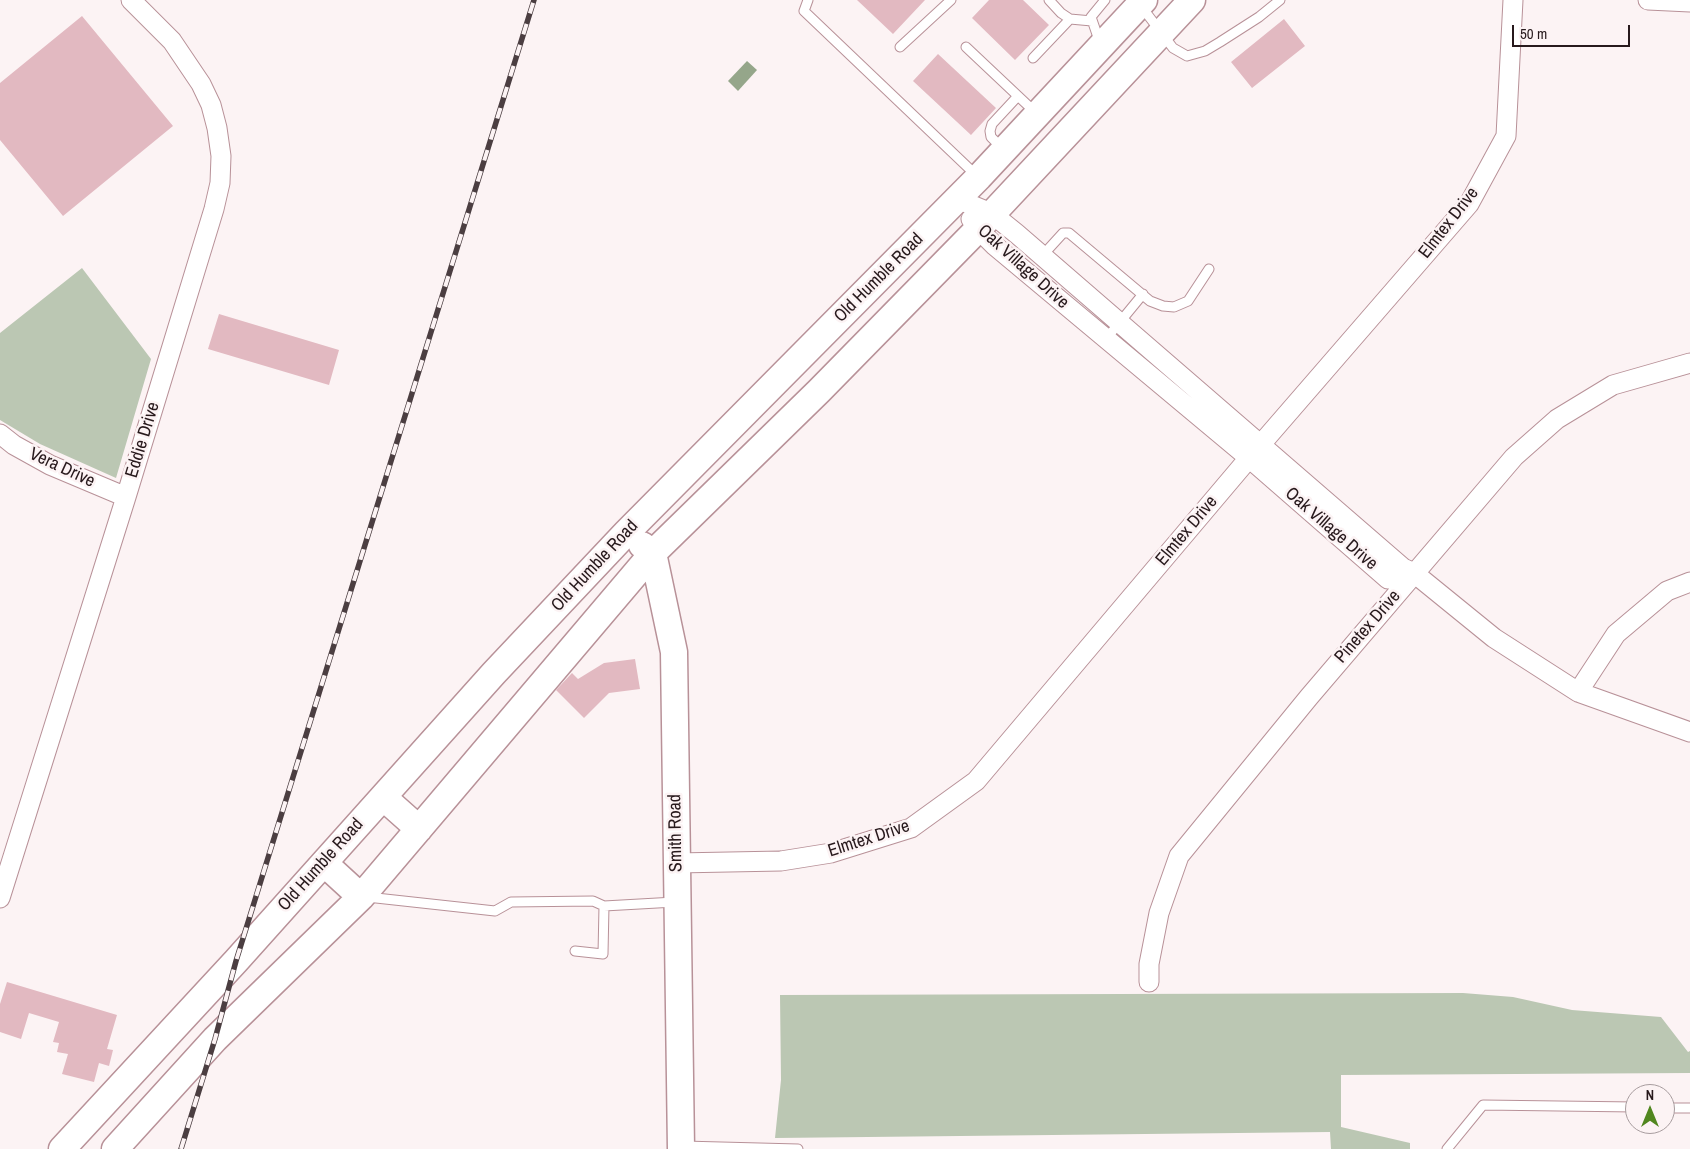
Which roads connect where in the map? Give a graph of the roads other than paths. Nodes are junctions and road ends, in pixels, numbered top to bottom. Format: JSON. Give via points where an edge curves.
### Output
{"nodes":[{"id":1,"x":131,"y":0,"type":"edge"},
{"id":2,"x":808,"y":0,"type":"edge"},
{"id":3,"x":951,"y":0,"type":"edge"},
{"id":4,"x":1049,"y":0,"type":"edge"},
{"id":5,"x":1105,"y":0,"type":"edge"},
{"id":6,"x":1192,"y":0,"type":"edge"},
{"id":7,"x":1280,"y":0,"type":"edge"},
{"id":8,"x":1514,"y":0,"type":"edge"},
{"id":9,"x":1648,"y":0,"type":"edge"},
{"id":10,"x":1139,"y":2,"type":"edge"},
{"id":11,"x":1690,"y":2,"type":"edge"},
{"id":12,"x":1070,"y":19,"type":"junction"},
{"id":13,"x":1092,"y":20,"type":"junction"},
{"id":14,"x":1162,"y":32,"type":"junction"},
{"id":15,"x":1101,"y":45,"type":"junction"},
{"id":16,"x":900,"y":47,"type":"dead end"},
{"id":17,"x":966,"y":47,"type":"dead end"},
{"id":18,"x":1033,"y":58,"type":"dead end"},
{"id":19,"x":1018,"y":96,"type":"junction"},
{"id":20,"x":1038,"y":115,"type":"junction"},
{"id":21,"x":1004,"y":151,"type":"junction"},
{"id":22,"x":979,"y":178,"type":"junction"},
{"id":23,"x":957,"y":199,"type":"junction"},
{"id":24,"x":985,"y":221,"type":"junction"},
{"id":25,"x":1042,"y":256,"type":"junction"},
{"id":26,"x":1210,"y":269,"type":"dead end"},
{"id":27,"x":1143,"y":294,"type":"junction"},
{"id":28,"x":1120,"y":322,"type":"junction"},
{"id":29,"x":1106,"y":338,"type":"junction"},
{"id":30,"x":1690,"y":363,"type":"edge"},
{"id":31,"x":794,"y":365,"type":"junction"},
{"id":32,"x":819,"y":391,"type":"junction"},
{"id":33,"x":0,"y":434,"type":"edge"},
{"id":34,"x":1254,"y":451,"type":"junction"},
{"id":35,"x":126,"y":497,"type":"junction"},
{"id":36,"x":626,"y":532,"type":"junction"},
{"id":37,"x":652,"y":553,"type":"junction"},
{"id":38,"x":1414,"y":573,"type":"junction"},
{"id":39,"x":1690,"y":582,"type":"edge"},
{"id":40,"x":1578,"y":692,"type":"junction"},
{"id":41,"x":1690,"y":732,"type":"edge"},
{"id":42,"x":383,"y":797,"type":"junction"},
{"id":43,"x":418,"y":829,"type":"junction"},
{"id":44,"x":324,"y":863,"type":"junction"},
{"id":45,"x":677,"y":863,"type":"junction"},
{"id":46,"x":5,"y":865,"type":"edge"},
{"id":47,"x":361,"y":897,"type":"junction"},
{"id":48,"x":0,"y":898,"type":"edge"},
{"id":49,"x":677,"y":902,"type":"junction"},
{"id":50,"x":604,"y":906,"type":"junction"},
{"id":51,"x":575,"y":951,"type":"dead end"},
{"id":52,"x":1149,"y":982,"type":"dead end"},
{"id":53,"x":1625,"y":1107,"type":"edge"},
{"id":54,"x":1675,"y":1108,"type":"edge"},
{"id":55,"x":1690,"y":1108,"type":"edge"},
{"id":56,"x":680,"y":1148,"type":"edge"},
{"id":57,"x":62,"y":1149,"type":"edge"},
{"id":58,"x":115,"y":1149,"type":"edge"},
{"id":59,"x":782,"y":1149,"type":"edge"},
{"id":60,"x":798,"y":1149,"type":"edge"},
{"id":61,"x":1448,"y":1149,"type":"edge"}],
"edges":[{"from":1,"to":35,"type":"street","name":"Eddie Drive","via":[[172,41],[201,84],[211,105],[221,156],[220,184],[214,208]]},
{"from":2,"to":22,"type":"lane","via":[[804,11]]},
{"from":3,"to":16,"type":"lane"},
{"from":4,"to":12,"type":"lane"},
{"from":5,"to":13,"type":"lane","via":[[1092,15]]},
{"from":6,"to":14,"type":"main road","name":"Old Humble Road"},
{"from":7,"to":14,"type":"lane","via":[[1205,51],[1187,56],[1173,48]]},
{"from":8,"to":34,"type":"street","name":"Elmtex Drive","via":[[1506,136],[1469,204]]},
{"from":9,"to":11,"type":"street"},
{"from":10,"to":14,"type":"lane"},
{"from":10,"to":15,"type":"main road","name":"Old Humble Road"},
{"from":12,"to":13,"type":"lane"},
{"from":12,"to":18,"type":"lane"},
{"from":13,"to":15,"type":"lane"},
{"from":14,"to":24,"type":"main road","name":"Old Humble Road"},
{"from":15,"to":20,"type":"main road","name":"Old Humble Road"},
{"from":17,"to":19,"type":"lane"},
{"from":19,"to":20,"type":"lane"},
{"from":19,"to":21,"type":"lane","via":[[992,124],[990,131],[991,137]]},
{"from":20,"to":21,"type":"main road","name":"Old Humble Road"},
{"from":21,"to":22,"type":"main road","name":"Old Humble Road"},
{"from":22,"to":23,"type":"main road","name":"Old Humble Road"},
{"from":23,"to":24,"type":"street","name":"Oak Village Drive"},
{"from":23,"to":31,"type":"main road","name":"Old Humble Road"},
{"from":24,"to":25,"type":"street","name":"Oak Village Drive"},
{"from":24,"to":29,"type":"street","name":"Oak Village Drive","via":[[994,246]]},
{"from":24,"to":32,"type":"main road","name":"Old Humble Road"},
{"from":25,"to":27,"type":"lane","via":[[1063,233],[1069,232]]},
{"from":25,"to":28,"type":"street","name":"Oak Village Drive"},
{"from":26,"to":27,"type":"lane","via":[[1188,301],[1174,307],[1150,301]]},
{"from":27,"to":28,"type":"lane"},
{"from":28,"to":29,"type":"lane"},
{"from":28,"to":34,"type":"street","name":"Oak Village Drive"},
{"from":29,"to":34,"type":"street","name":"Oak Village Drive"},
{"from":30,"to":38,"type":"street","name":"Pinetex Drive","via":[[1613,385],[1557,419],[1514,457]]},
{"from":31,"to":32,"type":"main road"},
{"from":31,"to":36,"type":"main road","name":"Old Humble Road"},
{"from":32,"to":37,"type":"main road","name":"Old Humble Road"},
{"from":33,"to":35,"type":"street","name":"Vera Drive","via":[[50,465]]},
{"from":34,"to":38,"type":"street","name":"Oak Village Drive","via":[[1388,579]]},
{"from":34,"to":45,"type":"street","name":"Elmtex Drive","via":[[976,781],[911,828],[823,855],[782,861]]},
{"from":35,"to":46,"type":"street","name":"Eddie Drive"},
{"from":36,"to":37,"type":"main road"},
{"from":36,"to":42,"type":"main road","name":"Old Humble Road"},
{"from":37,"to":43,"type":"main road","name":"Old Humble Road"},
{"from":37,"to":45,"type":"main road","name":"Smith Road","via":[[674,652]]},
{"from":38,"to":40,"type":"street","via":[[1494,638]]},
{"from":38,"to":52,"type":"street","name":"Pinetex Drive","via":[[1179,856],[1159,914],[1149,964]]},
{"from":39,"to":40,"type":"street","via":[[1667,591],[1616,634]]},
{"from":40,"to":41,"type":"street"},
{"from":42,"to":43,"type":"main road"},
{"from":42,"to":44,"type":"main road","name":"Old Humble Road"},
{"from":43,"to":47,"type":"main road","name":"Old Humble Road"},
{"from":44,"to":47,"type":"main road"},
{"from":44,"to":57,"type":"main road","name":"Old Humble Road"},
{"from":45,"to":49,"type":"main road","name":"Smith Road"},
{"from":46,"to":48,"type":"street","name":"Eddie Drive"},
{"from":47,"to":50,"type":"lane","via":[[495,911],[511,902],[593,901]]},
{"from":47,"to":58,"type":"main road","name":"Old Humble Road","via":[[216,1039]]},
{"from":49,"to":50,"type":"lane"},
{"from":49,"to":56,"type":"main road","name":"Smith Road"},
{"from":50,"to":51,"type":"lane","via":[[603,954]]},
{"from":53,"to":61,"type":"lane","via":[[1482,1105]]},
{"from":54,"to":55,"type":"lane"},
{"from":56,"to":59,"type":"lane"},
{"from":59,"to":60,"type":"lane"}]}
